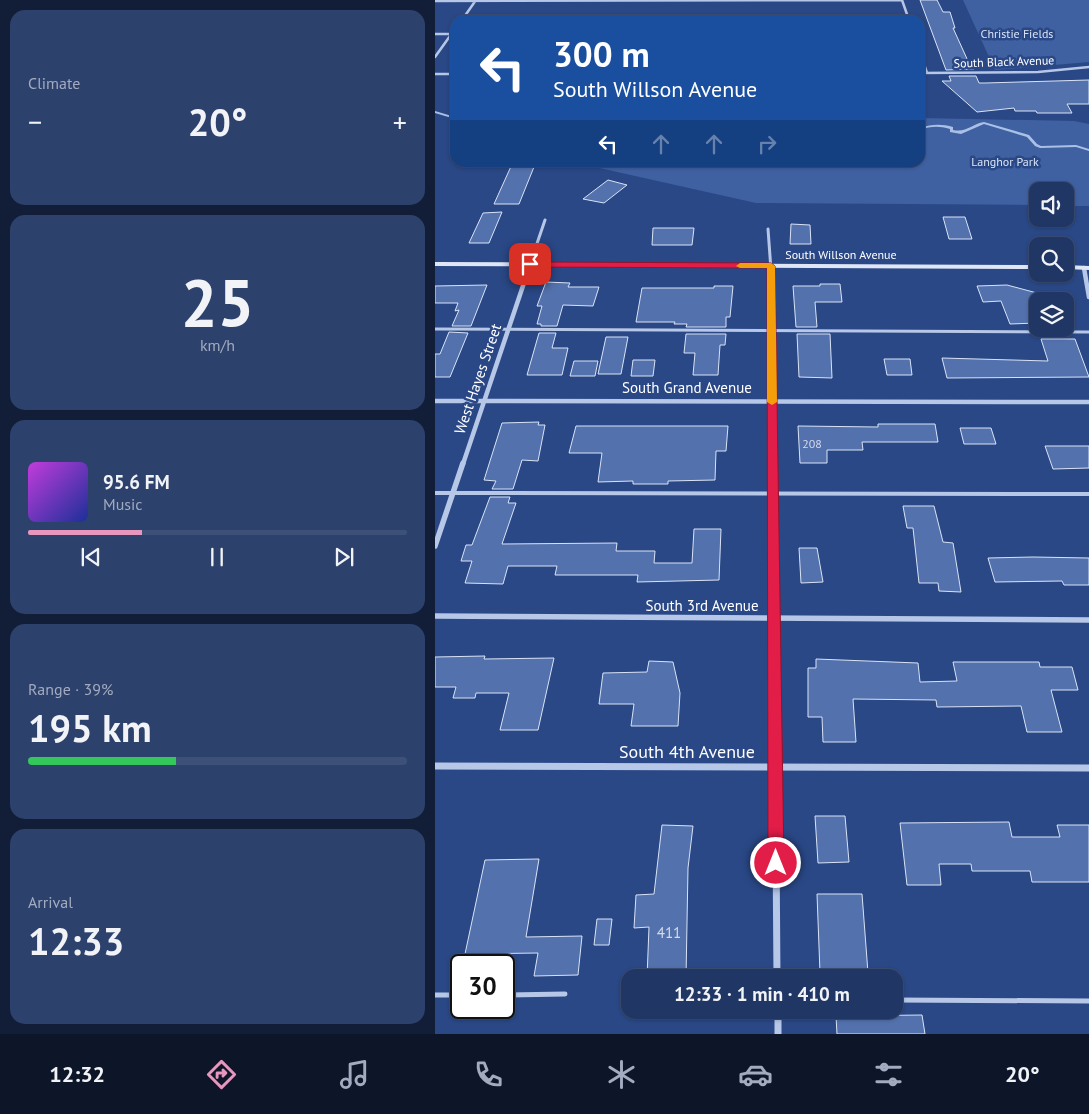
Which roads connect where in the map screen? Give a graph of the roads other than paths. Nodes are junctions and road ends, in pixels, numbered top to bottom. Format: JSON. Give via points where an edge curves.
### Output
{"nodes":[{"id":1,"x":476,"y":0,"type":"edge"},
{"id":2,"x":902,"y":0,"type":"edge"},
{"id":3,"x":435,"y":1,"type":"edge"},
{"id":4,"x":466,"y":15,"type":"edge"},
{"id":5,"x":907,"y":15,"type":"edge"},
{"id":6,"x":435,"y":34,"type":"edge"},
{"id":7,"x":450,"y":34,"type":"edge"},
{"id":8,"x":450,"y":38,"type":"edge"},
{"id":9,"x":435,"y":57,"type":"edge"},
{"id":10,"x":925,"y":67,"type":"edge"},
{"id":11,"x":1089,"y":67,"type":"edge"},
{"id":12,"x":927,"y":73,"type":"joint"},
{"id":13,"x":435,"y":74,"type":"edge"},
{"id":14,"x":450,"y":74,"type":"edge"},
{"id":15,"x":545,"y":220,"type":"dead end"},
{"id":16,"x":768,"y":229,"type":"dead end"},
{"id":17,"x":435,"y":264,"type":"edge"},
{"id":18,"x":530,"y":264,"type":"junction"},
{"id":19,"x":771,"y":266,"type":"junction"},
{"id":20,"x":1029,"y":267,"type":"edge"},
{"id":21,"x":1074,"y":267,"type":"edge"},
{"id":22,"x":1087,"y":268,"type":"edge"},
{"id":23,"x":1089,"y":297,"type":"edge"},
{"id":24,"x":435,"y":329,"type":"edge"},
{"id":25,"x":508,"y":330,"type":"junction"},
{"id":26,"x":772,"y":330,"type":"junction"},
{"id":27,"x":1089,"y":332,"type":"edge"},
{"id":28,"x":772,"y":400,"type":"junction"},
{"id":29,"x":435,"y":401,"type":"edge"},
{"id":30,"x":484,"y":401,"type":"junction"},
{"id":31,"x":1089,"y":402,"type":"edge"},
{"id":32,"x":435,"y":493,"type":"edge"},
{"id":33,"x":453,"y":493,"type":"junction"},
{"id":34,"x":773,"y":494,"type":"junction"},
{"id":35,"x":1089,"y":494,"type":"edge"},
{"id":36,"x":435,"y":546,"type":"edge"},
{"id":37,"x":435,"y":616,"type":"edge"},
{"id":38,"x":773,"y":619,"type":"junction"},
{"id":39,"x":1089,"y":620,"type":"edge"},
{"id":40,"x":435,"y":766,"type":"edge"},
{"id":41,"x":775,"y":768,"type":"junction"},
{"id":42,"x":1089,"y":768,"type":"edge"},
{"id":43,"x":777,"y":969,"type":"edge"},
{"id":44,"x":565,"y":994,"type":"dead end"},
{"id":45,"x":435,"y":995,"type":"edge"},
{"id":46,"x":450,"y":995,"type":"edge"},
{"id":47,"x":515,"y":995,"type":"edge"},
{"id":48,"x":903,"y":1000,"type":"edge"},
{"id":49,"x":1089,"y":1001,"type":"edge"},
{"id":50,"x":777,"y":1019,"type":"edge"},
{"id":51,"x":778,"y":1034,"type":"edge"}],
"edges":[{"from":1,"to":2,"type":"street"},
{"from":1,"to":3,"type":"street"},
{"from":1,"to":4,"type":"street"},
{"from":2,"to":5,"type":"street"},
{"from":6,"to":7,"type":"street"},
{"from":8,"to":9,"type":"street"},
{"from":10,"to":12,"type":"street"},
{"from":11,"to":12,"type":"street","name":"South Black Avenue","via":[[1038,72]]},
{"from":13,"to":14,"type":"street"},
{"from":15,"to":18,"type":"street","name":"West Hayes Street"},
{"from":16,"to":19,"type":"street"},
{"from":17,"to":18,"type":"main road","name":"South Willson Avenue"},
{"from":18,"to":19,"type":"main road","name":"South Willson Avenue"},
{"from":18,"to":25,"type":"street","name":"West Hayes Street"},
{"from":19,"to":20,"type":"main road","name":"South Willson Avenue"},
{"from":19,"to":26,"type":"street"},
{"from":21,"to":22,"type":"main road"},
{"from":22,"to":23,"type":"street"},
{"from":24,"to":25,"type":"lane"},
{"from":25,"to":26,"type":"lane"},
{"from":25,"to":30,"type":"street","name":"West Hayes Street"},
{"from":26,"to":27,"type":"lane"},
{"from":26,"to":28,"type":"street"},
{"from":28,"to":30,"type":"street","name":"South Grand Avenue"},
{"from":28,"to":31,"type":"street","name":"South Grand Avenue"},
{"from":28,"to":34,"type":"street"},
{"from":29,"to":30,"type":"street","name":"South Grand Avenue"},
{"from":30,"to":33,"type":"street","name":"West Hayes Street"},
{"from":32,"to":33,"type":"lane"},
{"from":33,"to":34,"type":"lane"},
{"from":33,"to":36,"type":"street","name":"West Hayes Street"},
{"from":34,"to":35,"type":"lane"},
{"from":34,"to":38,"type":"street"},
{"from":37,"to":38,"type":"street","name":"South 3rd Avenue"},
{"from":38,"to":39,"type":"street","name":"South 3rd Avenue"},
{"from":38,"to":41,"type":"street"},
{"from":40,"to":41,"type":"street","name":"South 4th Avenue"},
{"from":41,"to":42,"type":"street","name":"South 4th Avenue"},
{"from":41,"to":43,"type":"street"},
{"from":44,"to":47,"type":"lane"},
{"from":45,"to":46,"type":"lane"},
{"from":48,"to":49,"type":"lane"},
{"from":50,"to":51,"type":"street"}]}
